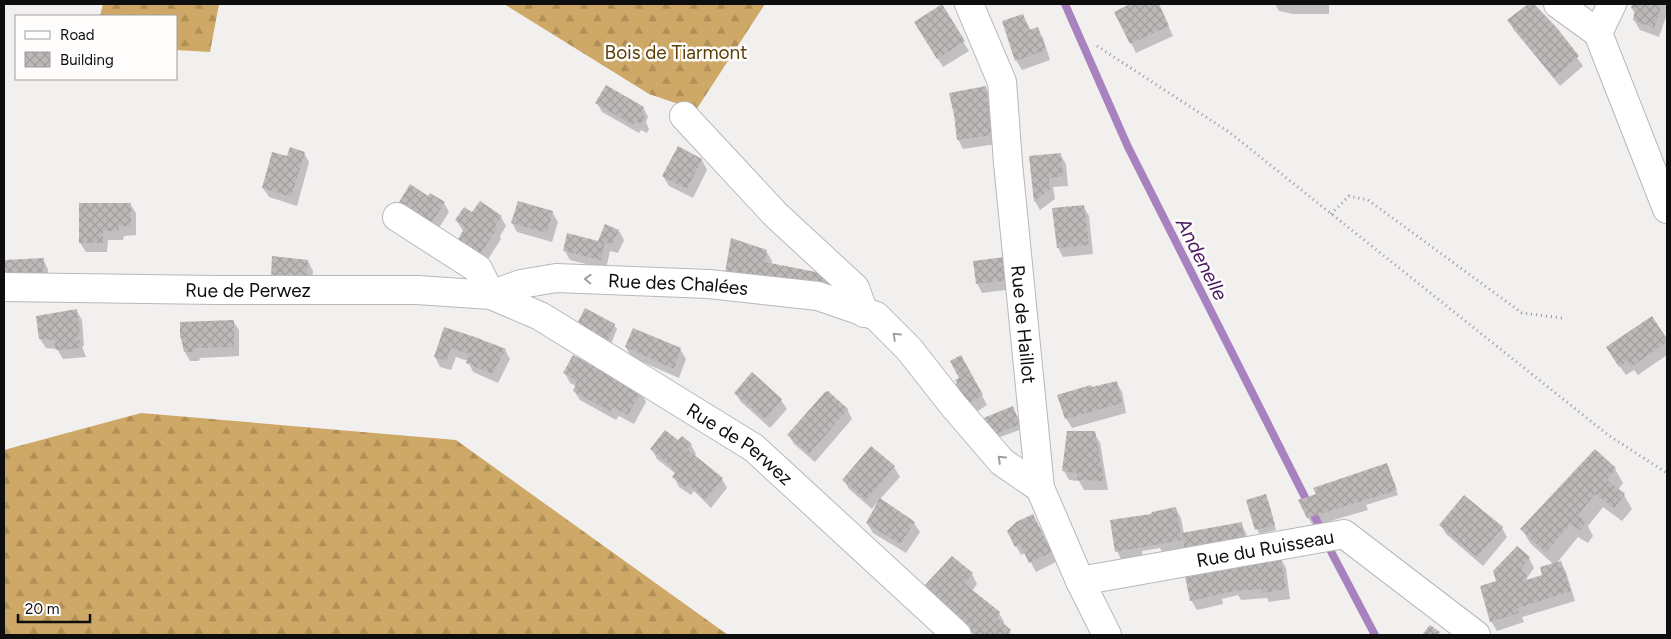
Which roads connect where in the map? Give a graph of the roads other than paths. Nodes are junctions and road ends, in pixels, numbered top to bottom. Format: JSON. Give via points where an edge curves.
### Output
{"nodes":[{"id":1,"x":969,"y":4,"type":"edge"},
{"id":2,"x":1558,"y":4,"type":"edge"},
{"id":3,"x":1612,"y":4,"type":"edge"},
{"id":4,"x":1598,"y":33,"type":"junction"},
{"id":5,"x":684,"y":116,"type":"dead end"},
{"id":6,"x":1667,"y":209,"type":"edge"},
{"id":7,"x":398,"y":217,"type":"dead end"},
{"id":8,"x":4,"y":287,"type":"edge"},
{"id":9,"x":491,"y":296,"type":"junction"},
{"id":10,"x":864,"y":312,"type":"junction"},
{"id":11,"x":1040,"y":488,"type":"junction"},
{"id":12,"x":1080,"y":581,"type":"junction"},
{"id":13,"x":957,"y":635,"type":"edge"},
{"id":14,"x":1107,"y":635,"type":"edge"},
{"id":15,"x":1476,"y":635,"type":"edge"}],
"edges":[{"from":1,"to":11,"type":"street","name":"Rue de Haillot","via":[[1002,82]]},
{"from":2,"to":4,"type":"street"},
{"from":3,"to":4,"type":"street"},
{"from":4,"to":6,"type":"street"},
{"from":5,"to":10,"type":"street","via":[[776,215],[856,288]]},
{"from":7,"to":9,"type":"street","via":[[478,268]]},
{"from":8,"to":9,"type":"street","name":"Rue de Perwez","via":[[417,290]]},
{"from":10,"to":9,"type":"street","name":"Rue des Chalées","one_way":true,"via":[[818,296],[709,284],[556,278],[521,284]]},
{"from":9,"to":13,"type":"street","name":"Rue de Perwez","via":[[540,316],[754,448]]},
{"from":11,"to":10,"type":"street","name":"Rue des Chalées","one_way":true,"via":[[1002,462],[909,349],[876,316]]},
{"from":11,"to":12,"type":"street","name":"Rue de Haillot"},
{"from":12,"to":14,"type":"street","name":"Rue de Haillot"},
{"from":12,"to":15,"type":"street","name":"Rue du Ruisseau","via":[[1344,534]]}]}
